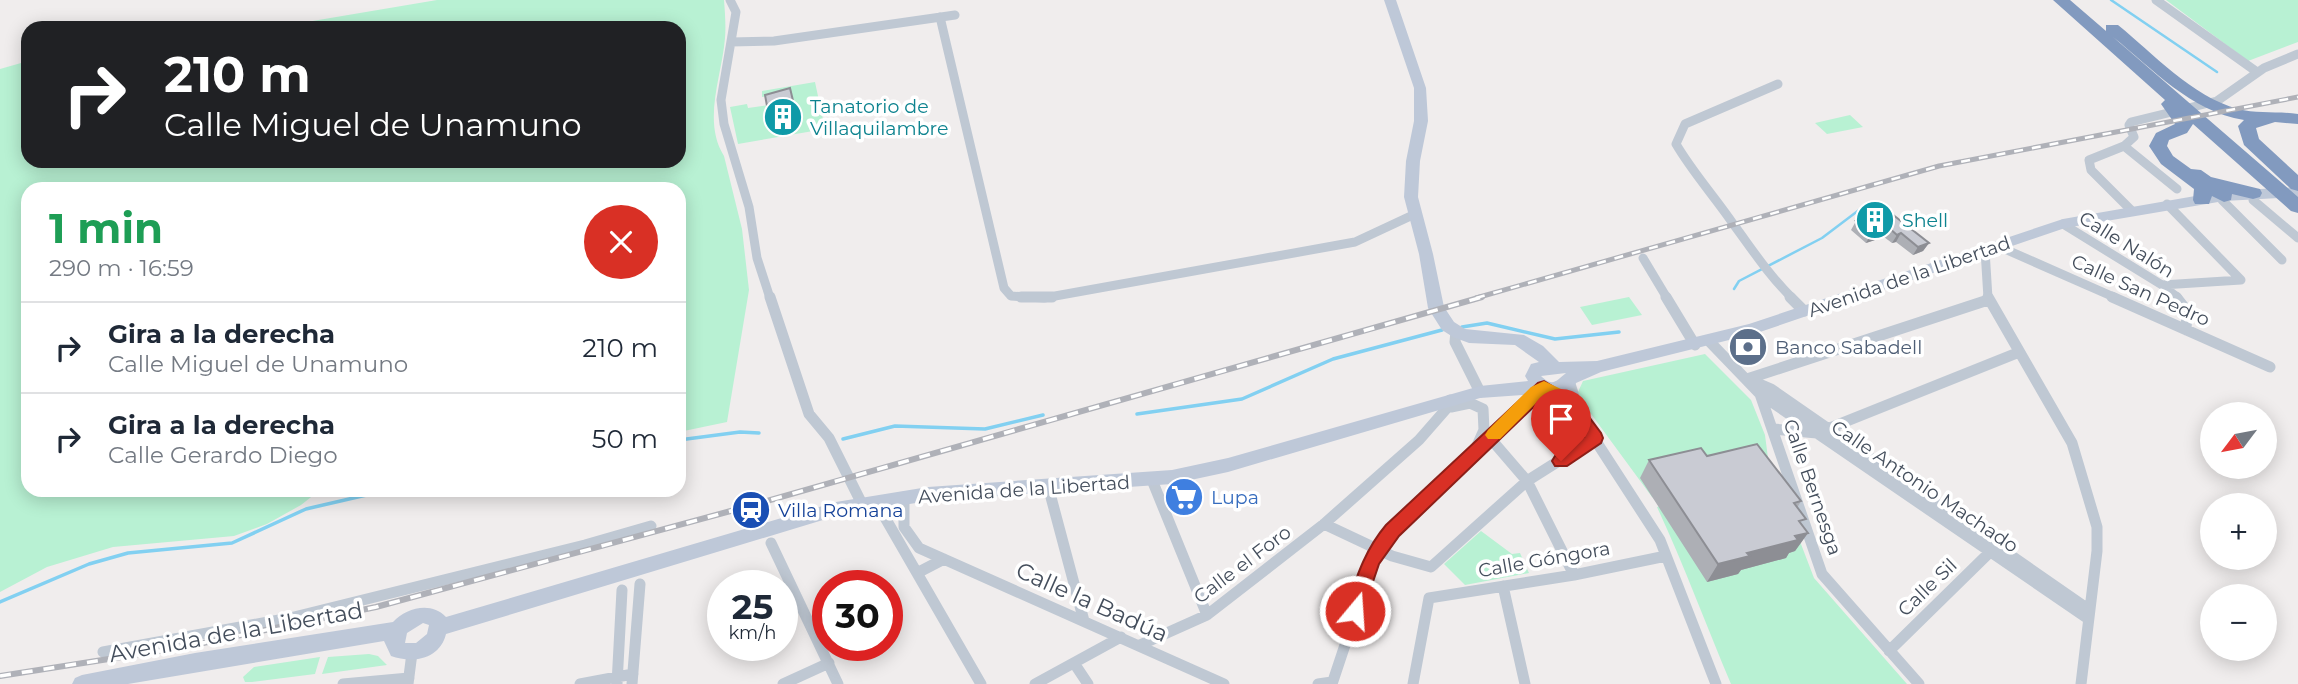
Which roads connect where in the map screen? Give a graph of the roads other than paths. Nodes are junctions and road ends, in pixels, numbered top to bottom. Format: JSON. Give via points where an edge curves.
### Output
{"nodes":[{"id":1,"x":730,"y":0,"type":"edge"},
{"id":2,"x":1390,"y":0,"type":"edge"},
{"id":3,"x":2157,"y":0,"type":"edge"},
{"id":4,"x":2072,"y":4,"type":"edge"},
{"id":5,"x":955,"y":15,"type":"dead end"},
{"id":6,"x":940,"y":17,"type":"junction"},
{"id":7,"x":731,"y":41,"type":"junction"},
{"id":8,"x":2298,"y":54,"type":"edge"},
{"id":9,"x":2257,"y":72,"type":"junction"},
{"id":10,"x":1778,"y":84,"type":"dead end"},
{"id":11,"x":2195,"y":109,"type":"junction"},
{"id":12,"x":2298,"y":121,"type":"edge"},
{"id":13,"x":2124,"y":146,"type":"junction"},
{"id":14,"x":2197,"y":178,"type":"junction"},
{"id":15,"x":2177,"y":189,"type":"dead end"},
{"id":16,"x":2268,"y":197,"type":"edge"},
{"id":17,"x":2167,"y":204,"type":"junction"},
{"id":18,"x":2132,"y":211,"type":"junction"},
{"id":19,"x":1415,"y":215,"type":"junction"},
{"id":20,"x":2063,"y":224,"type":"junction"},
{"id":21,"x":2298,"y":239,"type":"edge"},
{"id":22,"x":1991,"y":248,"type":"junction"},
{"id":23,"x":1643,"y":258,"type":"dead end"},
{"id":24,"x":2282,"y":260,"type":"dead end"},
{"id":25,"x":2162,"y":285,"type":"junction"},
{"id":26,"x":1988,"y":300,"type":"junction"},
{"id":27,"x":1804,"y":311,"type":"junction"},
{"id":28,"x":2186,"y":330,"type":"junction"},
{"id":29,"x":1456,"y":331,"type":"junction"},
{"id":30,"x":1702,"y":343,"type":"junction"},
{"id":31,"x":2017,"y":353,"type":"junction"},
{"id":32,"x":2270,"y":367,"type":"dead end"},
{"id":33,"x":1550,"y":377,"type":"junction"},
{"id":34,"x":1747,"y":379,"type":"junction"},
{"id":35,"x":1485,"y":391,"type":"junction"},
{"id":36,"x":1760,"y":394,"type":"junction"},
{"id":37,"x":1453,"y":404,"type":"junction"},
{"id":38,"x":1579,"y":415,"type":"junction"},
{"id":39,"x":1773,"y":429,"type":"junction"},
{"id":40,"x":1822,"y":430,"type":"junction"},
{"id":41,"x":1490,"y":438,"type":"junction"},
{"id":42,"x":1595,"y":438,"type":"junction"},
{"id":43,"x":1475,"y":450,"type":"junction"},
{"id":44,"x":1152,"y":480,"type":"junction"},
{"id":45,"x":1527,"y":481,"type":"junction"},
{"id":46,"x":1048,"y":486,"type":"junction"},
{"id":47,"x":904,"y":497,"type":"junction"},
{"id":48,"x":869,"y":503,"type":"junction"},
{"id":49,"x":1324,"y":524,"type":"junction"},
{"id":50,"x":651,"y":526,"type":"dead end"},
{"id":51,"x":899,"y":540,"type":"junction"},
{"id":52,"x":771,"y":543,"type":"dead end"},
{"id":53,"x":919,"y":548,"type":"junction"},
{"id":54,"x":1377,"y":549,"type":"junction"},
{"id":55,"x":1991,"y":551,"type":"junction"},
{"id":56,"x":1666,"y":556,"type":"junction"},
{"id":57,"x":944,"y":559,"type":"junction"},
{"id":58,"x":918,"y":573,"type":"junction"},
{"id":59,"x":1574,"y":575,"type":"junction"},
{"id":60,"x":640,"y":584,"type":"dead end"},
{"id":61,"x":1503,"y":586,"type":"junction"},
{"id":62,"x":622,"y":590,"type":"dead end"},
{"id":63,"x":2088,"y":614,"type":"junction"},
{"id":64,"x":1207,"y":615,"type":"junction"},
{"id":65,"x":1084,"y":621,"type":"junction"},
{"id":66,"x":440,"y":627,"type":"junction"},
{"id":67,"x":398,"y":630,"type":"junction"},
{"id":68,"x":1121,"y":637,"type":"junction"},
{"id":69,"x":1140,"y":645,"type":"junction"},
{"id":70,"x":1889,"y":651,"type":"junction"},
{"id":71,"x":103,"y":652,"type":"dead end"},
{"id":72,"x":412,"y":653,"type":"junction"},
{"id":73,"x":828,"y":663,"type":"junction"},
{"id":74,"x":1074,"y":663,"type":"junction"},
{"id":75,"x":633,"y":679,"type":"edge"},
{"id":76,"x":617,"y":680,"type":"edge"},
{"id":77,"x":408,"y":681,"type":"edge"},
{"id":78,"x":1327,"y":683,"type":"edge"},
{"id":79,"x":82,"y":684,"type":"edge"},
{"id":80,"x":344,"y":684,"type":"edge"},
{"id":81,"x":580,"y":684,"type":"edge"},
{"id":82,"x":783,"y":684,"type":"edge"},
{"id":83,"x":838,"y":684,"type":"edge"},
{"id":84,"x":981,"y":684,"type":"edge"},
{"id":85,"x":1035,"y":684,"type":"edge"},
{"id":86,"x":1088,"y":684,"type":"edge"},
{"id":87,"x":1224,"y":684,"type":"edge"},
{"id":88,"x":1413,"y":684,"type":"edge"},
{"id":89,"x":1525,"y":684,"type":"edge"},
{"id":90,"x":1716,"y":684,"type":"edge"},
{"id":91,"x":1919,"y":684,"type":"edge"},
{"id":92,"x":2081,"y":684,"type":"edge"}],
"edges":[{"from":1,"to":7,"type":"street","via":[[736,12]]},
{"from":2,"to":19,"type":"main road","via":[[1420,89],[1421,121],[1411,197]]},
{"from":3,"to":9,"type":"street"},
{"from":4,"to":11,"type":"highway"},
{"from":4,"to":11,"type":"highway","via":[[2103,43]]},
{"from":5,"to":6,"type":"street"},
{"from":6,"to":7,"type":"street","via":[[774,41]]},
{"from":6,"to":19,"type":"street","via":[[1004,288],[1011,296],[1044,298],[1355,242]]},
{"from":7,"to":48,"type":"street","via":[[721,100],[757,258],[808,414],[829,438]]},
{"from":8,"to":9,"type":"street"},
{"from":9,"to":11,"type":"street"},
{"from":10,"to":27,"type":"street","via":[[1685,124],[1676,144],[1763,269]]},
{"from":11,"to":12,"type":"highway"},
{"from":11,"to":13,"type":"street","via":[[2131,122],[2134,137]]},
{"from":11,"to":14,"type":"highway","via":[[2181,129],[2162,137],[2158,146],[2167,160]]},
{"from":11,"to":16,"type":"highway"},
{"from":12,"to":16,"type":"highway","via":[[2260,120],[2247,126]]},
{"from":13,"to":15,"type":"street"},
{"from":13,"to":18,"type":"street","via":[[2087,163]]},
{"from":14,"to":16,"type":"highway"},
{"from":14,"to":16,"type":"highway"},
{"from":14,"to":16,"type":"highway","via":[[2170,155],[2170,142],[2191,136],[2210,142]]},
{"from":16,"to":17,"type":"main road","name":"Avenida de la Libertad"},
{"from":16,"to":21,"type":"street"},
{"from":16,"to":24,"type":"street"},
{"from":17,"to":18,"type":"main road","name":"Avenida de la Libertad"},
{"from":17,"to":25,"type":"street","via":[[2241,280]]},
{"from":18,"to":20,"type":"main road","name":"Avenida de la Libertad"},
{"from":19,"to":29,"type":"main road","via":[[1436,308]]},
{"from":20,"to":22,"type":"main road","name":"Avenida de la Libertad"},
{"from":20,"to":25,"type":"street","name":"Calle Nalón"},
{"from":22,"to":26,"type":"street"},
{"from":22,"to":27,"type":"main road","name":"Avenida de la Libertad"},
{"from":22,"to":28,"type":"street","name":"Calle San Pedro"},
{"from":23,"to":30,"type":"street","name":"Calle Antonio Machado"},
{"from":25,"to":28,"type":"street","name":"Calle Nalón","via":[[2187,312]]},
{"from":26,"to":31,"type":"street"},
{"from":26,"to":34,"type":"street"},
{"from":27,"to":30,"type":"main road","name":"Avenida de la Libertad"},
{"from":28,"to":32,"type":"street","name":"Calle San Pedro"},
{"from":29,"to":33,"type":"main road","via":[[1469,337],[1527,342]]},
{"from":29,"to":35,"type":"street","via":[[1455,342]]},
{"from":30,"to":33,"type":"main road","name":"Avenida de la Libertad"},
{"from":30,"to":34,"type":"street","name":"Calle Antonio Machado"},
{"from":31,"to":40,"type":"street"},
{"from":31,"to":63,"type":"street","via":[[2072,443],[2097,527]]},
{"from":33,"to":35,"type":"main road","name":"Avenida de la Libertad"},
{"from":33,"to":38,"type":"street"},
{"from":33,"to":38,"type":"street"},
{"from":33,"to":41,"type":"street"},
{"from":34,"to":36,"type":"street","name":"Calle Antonio Machado"},
{"from":34,"to":40,"type":"street","name":"Calle Antonio Machado","via":[[1771,388]]},
{"from":35,"to":37,"type":"main road","name":"Avenida de la Libertad"},
{"from":36,"to":39,"type":"street","name":"Calle Bernesga"},
{"from":36,"to":40,"type":"street","name":"Calle Antonio Machado"},
{"from":37,"to":43,"type":"street","via":[[1470,403],[1483,409],[1484,429]]},
{"from":37,"to":44,"type":"main road","name":"Avenida de la Libertad","via":[[1407,412],[1228,465]]},
{"from":37,"to":49,"type":"street","name":"Calle el Foro"},
{"from":38,"to":42,"type":"street"},
{"from":39,"to":40,"type":"street"},
{"from":39,"to":70,"type":"street","name":"Calle Bernesga","via":[[1822,573]]},
{"from":40,"to":55,"type":"street","name":"Calle Antonio Machado"},
{"from":40,"to":63,"type":"street","name":"Calle Antonio Machado"},
{"from":41,"to":43,"type":"street"},
{"from":41,"to":45,"type":"street"},
{"from":42,"to":45,"type":"street"},
{"from":42,"to":56,"type":"street"},
{"from":43,"to":54,"type":"street"},
{"from":44,"to":46,"type":"main road","name":"Avenida de la Libertad"},
{"from":44,"to":64,"type":"street"},
{"from":45,"to":54,"type":"street","via":[[1431,567]]},
{"from":45,"to":59,"type":"street"},
{"from":46,"to":47,"type":"main road","name":"Avenida de la Libertad"},
{"from":46,"to":65,"type":"street"},
{"from":47,"to":48,"type":"main road","name":"Avenida de la Libertad"},
{"from":47,"to":53,"type":"street","via":[[904,527]]},
{"from":48,"to":51,"type":"street"},
{"from":48,"to":66,"type":"main road","name":"Avenida de la Libertad"},
{"from":49,"to":54,"type":"street"},
{"from":49,"to":64,"type":"street","name":"Calle el Foro"},
{"from":50,"to":71,"type":"street","via":[[290,618]]},
{"from":51,"to":53,"type":"street","name":"Calle la Badúa"},
{"from":51,"to":58,"type":"street"},
{"from":52,"to":73,"type":"street"},
{"from":53,"to":57,"type":"street","name":"Calle la Badúa"},
{"from":54,"to":78,"type":"street"},
{"from":55,"to":63,"type":"street","name":"Calle Antonio Machado"},
{"from":55,"to":70,"type":"street","name":"Calle Sil"},
{"from":56,"to":59,"type":"street","name":"Calle Góngora"},
{"from":56,"to":90,"type":"street"},
{"from":57,"to":58,"type":"street"},
{"from":57,"to":65,"type":"street","name":"Calle la Badúa"},
{"from":58,"to":84,"type":"street"},
{"from":59,"to":61,"type":"street","name":"Calle Góngora"},
{"from":60,"to":75,"type":"street"},
{"from":61,"to":88,"type":"street","name":"Calle Góngora","via":[[1429,598]]},
{"from":61,"to":89,"type":"street"},
{"from":62,"to":76,"type":"street"},
{"from":63,"to":92,"type":"street"},
{"from":64,"to":69,"type":"street","name":"Calle el Foro"},
{"from":65,"to":68,"type":"street","name":"Calle la Badúa"},
{"from":66,"to":67,"type":"main road","via":[[435,618],[423,615]]},
{"from":66,"to":72,"type":"main road","via":[[431,643]]},
{"from":67,"to":72,"type":"main road","via":[[395,646]]},
{"from":67,"to":79,"type":"main road","name":"Avenida de la Libertad"},
{"from":68,"to":69,"type":"street","name":"Calle la Badúa"},
{"from":68,"to":74,"type":"street"},
{"from":69,"to":87,"type":"street","name":"Calle la Badúa"},
{"from":70,"to":91,"type":"street","name":"Calle Bernesga"},
{"from":72,"to":77,"type":"street"},
{"from":73,"to":82,"type":"street"},
{"from":73,"to":83,"type":"street"},
{"from":74,"to":85,"type":"street"},
{"from":74,"to":86,"type":"street"},
{"from":75,"to":76,"type":"street"},
{"from":76,"to":81,"type":"street"},
{"from":77,"to":80,"type":"street"}]}
